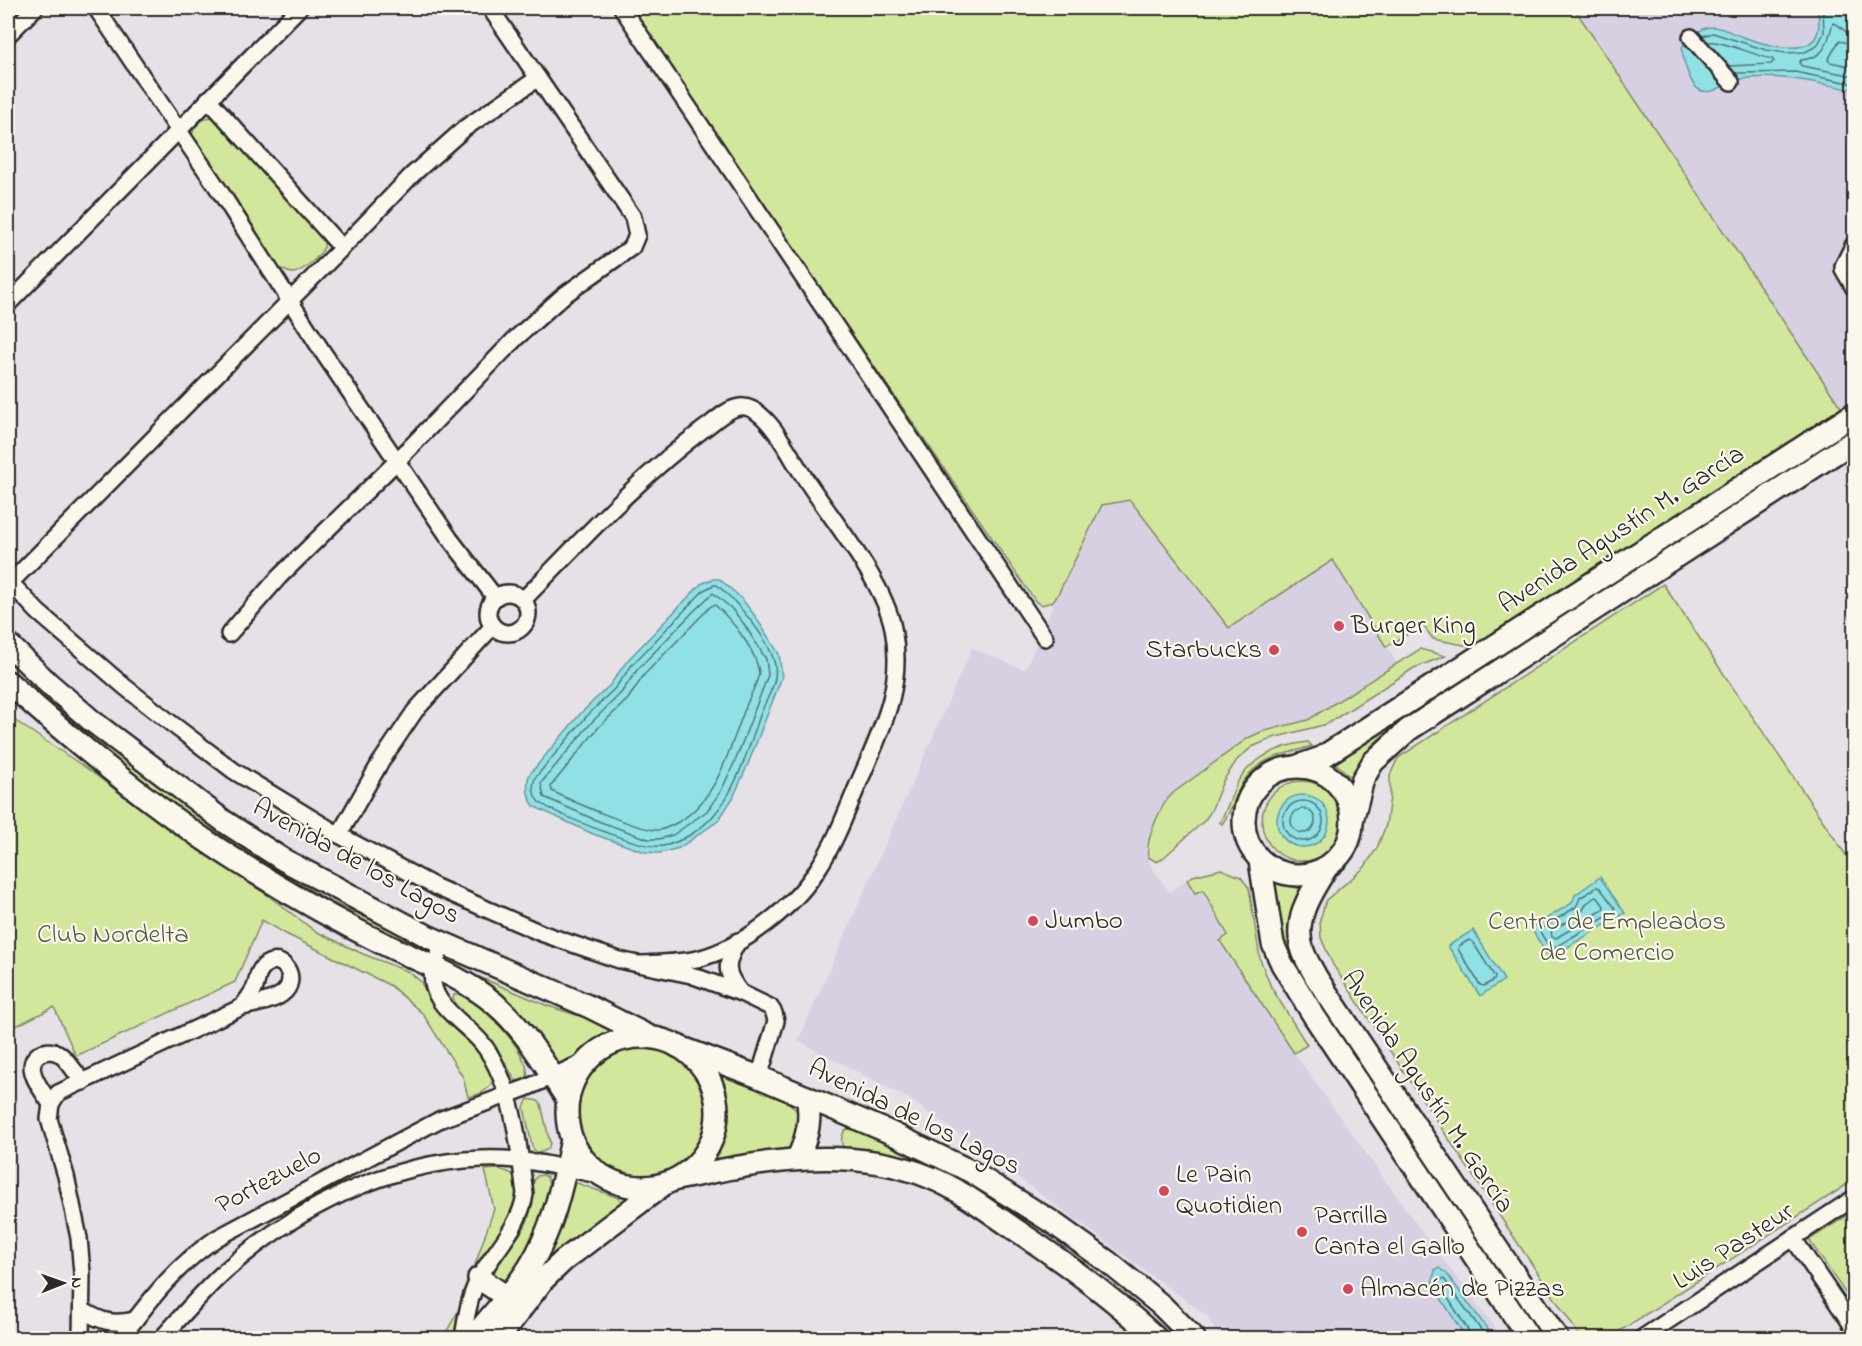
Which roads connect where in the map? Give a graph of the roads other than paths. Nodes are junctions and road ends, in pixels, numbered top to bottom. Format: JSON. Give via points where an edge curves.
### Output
{"nodes":[{"id":1,"x":35,"y":8,"type":"edge"},
{"id":2,"x":96,"y":8,"type":"edge"},
{"id":3,"x":299,"y":8,"type":"edge"},
{"id":4,"x":490,"y":8,"type":"edge"},
{"id":5,"x":622,"y":8,"type":"edge"},
{"id":6,"x":8,"y":35,"type":"edge"},
{"id":7,"x":1691,"y":37,"type":"dead end"},
{"id":8,"x":538,"y":78,"type":"junction"},
{"id":9,"x":1731,"y":82,"type":"dead end"},
{"id":10,"x":208,"y":99,"type":"junction"},
{"id":11,"x":178,"y":130,"type":"junction"},
{"id":12,"x":1854,"y":244,"type":"edge"},
{"id":13,"x":342,"y":248,"type":"junction"},
{"id":14,"x":1849,"y":266,"type":"edge"},
{"id":15,"x":1854,"y":288,"type":"edge"},
{"id":16,"x":289,"y":299,"type":"junction"},
{"id":17,"x":8,"y":304,"type":"edge"},
{"id":18,"x":1854,"y":414,"type":"edge"},
{"id":19,"x":1854,"y":441,"type":"edge"},
{"id":20,"x":397,"y":461,"type":"junction"},
{"id":21,"x":9,"y":581,"type":"edge"},
{"id":22,"x":495,"y":597,"type":"junction"},
{"id":23,"x":524,"y":599,"type":"junction"},
{"id":24,"x":493,"y":626,"type":"junction"},
{"id":25,"x":229,"y":634,"type":"dead end"},
{"id":26,"x":1045,"y":638,"type":"dead end"},
{"id":27,"x":8,"y":644,"type":"edge"},
{"id":28,"x":8,"y":682,"type":"edge"},
{"id":29,"x":1298,"y":766,"type":"junction"},
{"id":30,"x":1352,"y":821,"type":"junction"},
{"id":31,"x":339,"y":835,"type":"junction"},
{"id":32,"x":1260,"y":861,"type":"junction"},
{"id":33,"x":1327,"y":867,"type":"junction"},
{"id":34,"x":738,"y":941,"type":"junction"},
{"id":35,"x":445,"y":944,"type":"junction"},
{"id":36,"x":640,"y":964,"type":"junction"},
{"id":37,"x":432,"y":968,"type":"junction"},
{"id":38,"x":741,"y":993,"type":"junction"},
{"id":39,"x":242,"y":1007,"type":"dead end"},
{"id":40,"x":650,"y":1037,"type":"junction"},
{"id":41,"x":677,"y":1046,"type":"junction"},
{"id":42,"x":587,"y":1061,"type":"junction"},
{"id":43,"x":552,"y":1076,"type":"junction"},
{"id":44,"x":759,"y":1077,"type":"junction"},
{"id":45,"x":83,"y":1082,"type":"junction"},
{"id":46,"x":508,"y":1095,"type":"junction"},
{"id":47,"x":807,"y":1097,"type":"junction"},
{"id":48,"x":568,"y":1100,"type":"junction"},
{"id":49,"x":51,"y":1104,"type":"junction"},
{"id":50,"x":572,"y":1140,"type":"junction"},
{"id":51,"x":798,"y":1158,"type":"junction"},
{"id":52,"x":520,"y":1162,"type":"junction"},
{"id":53,"x":566,"y":1168,"type":"junction"},
{"id":54,"x":603,"y":1176,"type":"junction"},
{"id":55,"x":670,"y":1182,"type":"junction"},
{"id":56,"x":1854,"y":1198,"type":"edge"},
{"id":57,"x":1793,"y":1238,"type":"junction"},
{"id":58,"x":479,"y":1278,"type":"junction"},
{"id":59,"x":514,"y":1302,"type":"junction"},
{"id":60,"x":82,"y":1310,"type":"junction"},
{"id":61,"x":135,"y":1320,"type":"junction"},
{"id":62,"x":1854,"y":1328,"type":"edge"},
{"id":63,"x":81,"y":1338,"type":"edge"},
{"id":64,"x":121,"y":1338,"type":"edge"},
{"id":65,"x":162,"y":1338,"type":"edge"},
{"id":66,"x":464,"y":1338,"type":"edge"},
{"id":67,"x":473,"y":1338,"type":"edge"},
{"id":68,"x":499,"y":1338,"type":"edge"},
{"id":69,"x":1156,"y":1338,"type":"edge"},
{"id":70,"x":1194,"y":1338,"type":"edge"},
{"id":71,"x":1529,"y":1338,"type":"edge"},
{"id":72,"x":1557,"y":1338,"type":"edge"},
{"id":73,"x":1642,"y":1338,"type":"edge"}],
"edges":[{"from":1,"to":6,"type":"street"},
{"from":2,"to":11,"type":"street"},
{"from":3,"to":10,"type":"street"},
{"from":4,"to":8,"type":"street"},
{"from":5,"to":26,"type":"street"},
{"from":7,"to":9,"type":"street"},
{"from":8,"to":13,"type":"street","via":[[436,152]]},
{"from":8,"to":20,"type":"street","via":[[633,217],[637,235],[632,247],[543,312]]},
{"from":10,"to":11,"type":"street"},
{"from":10,"to":13,"type":"street"},
{"from":11,"to":16,"type":"street"},
{"from":11,"to":17,"type":"street"},
{"from":12,"to":14,"type":"street"},
{"from":13,"to":16,"type":"street"},
{"from":14,"to":15,"type":"street","via":[[1843,269]]},
{"from":16,"to":20,"type":"street"},
{"from":16,"to":21,"type":"street"},
{"from":18,"to":29,"type":"street","name":"Avenida Agustín M. García","via":[[1321,758]]},
{"from":19,"to":30,"type":"street","name":"Avenida Agustín M. García","via":[[1408,730],[1373,762],[1363,779]]},
{"from":20,"to":22,"type":"street"},
{"from":20,"to":25,"type":"street","via":[[279,577]]},
{"from":21,"to":31,"type":"street","via":[[47,619],[172,724],[234,771]]},
{"from":22,"to":23,"type":"street","via":[[513,593]]},
{"from":22,"to":24,"type":"street","via":[[488,609]]},
{"from":23,"to":24,"type":"street","via":[[528,619],[519,630],[506,633]]},
{"from":23,"to":34,"type":"street","via":[[654,469],[732,408],[740,407],[750,407],[770,425],[874,580],[893,627],[896,650],[896,677],[886,721],[819,868],[786,908]]},
{"from":24,"to":31,"type":"street","via":[[415,711]]},
{"from":27,"to":35,"type":"street","name":"Avenida de los Lagos","via":[[92,721],[225,822],[354,899]]},
{"from":28,"to":37,"type":"street","name":"Avenida de los Lagos","via":[[63,732],[205,841],[339,921]]},
{"from":29,"to":30,"type":"street","via":[[1330,777],[1349,804]]},
{"from":29,"to":32,"type":"street","via":[[1267,776],[1247,802],[1245,835]]},
{"from":30,"to":33,"type":"street","via":[[1349,839]]},
{"from":31,"to":36,"type":"street","via":[[436,887],[541,933]]},
{"from":32,"to":33,"type":"street","via":[[1289,875],[1315,873]]},
{"from":32,"to":71,"type":"street","name":"Avenida Agustín M. García","via":[[1274,944],[1282,964]]},
{"from":33,"to":72,"type":"street","name":"Avenida Agustín M. García","via":[[1302,913],[1302,951]]},
{"from":34,"to":36,"type":"street","via":[[699,958]]},
{"from":34,"to":38,"type":"street","via":[[728,968],[730,979]]},
{"from":35,"to":37,"type":"street"},
{"from":35,"to":40,"type":"street","name":"Avenida de los Lagos","via":[[590,1006]]},
{"from":36,"to":38,"type":"street","via":[[691,975]]},
{"from":37,"to":43,"type":"street","name":"Avenida de los Lagos","via":[[470,985],[495,1004]]},
{"from":37,"to":46,"type":"street","via":[[439,999],[480,1041]]},
{"from":38,"to":44,"type":"street","via":[[770,1007],[776,1021]]},
{"from":39,"to":45,"type":"street"},
{"from":40,"to":41,"type":"street"},
{"from":40,"to":42,"type":"street","via":[[627,1039],[605,1047]]},
{"from":41,"to":44,"type":"street","name":"Avenida de los Lagos"},
{"from":41,"to":55,"type":"street","via":[[704,1070],[717,1103],[717,1122],[704,1155],[692,1169]]},
{"from":42,"to":43,"type":"street","name":"Portezuelo"},
{"from":42,"to":48,"type":"street"},
{"from":43,"to":46,"type":"street","name":"Portezuelo"},
{"from":43,"to":48,"type":"street","name":"Avenida de los Lagos"},
{"from":44,"to":47,"type":"street","name":"Avenida de los Lagos"},
{"from":45,"to":49,"type":"street","via":[[58,1094]]},
{"from":45,"to":49,"type":"street","via":[[60,1054],[42,1052],[32,1065],[33,1076]]},
{"from":46,"to":52,"type":"street"},
{"from":46,"to":61,"type":"street","name":"Portezuelo","via":[[439,1120],[217,1238],[163,1283]]},
{"from":47,"to":51,"type":"street","via":[[807,1136]]},
{"from":47,"to":70,"type":"street","name":"Avenida de los Lagos","via":[[970,1170],[1007,1192],[1108,1262]]},
{"from":48,"to":50,"type":"street"},
{"from":49,"to":60,"type":"street","via":[[49,1119],[79,1238]]},
{"from":50,"to":53,"type":"street"},
{"from":50,"to":54,"type":"street","via":[[590,1167]]},
{"from":51,"to":55,"type":"street","name":"Avenida de los Lagos"},
{"from":51,"to":69,"type":"street","name":"Avenida de los Lagos","via":[[883,1164],[929,1177],[956,1190],[1086,1279]]},
{"from":52,"to":53,"type":"street","name":"Portezuelo"},
{"from":52,"to":58,"type":"street","via":[[523,1208]]},
{"from":52,"to":65,"type":"street","name":"Portezuelo","via":[[482,1159],[419,1168],[383,1178],[315,1207],[224,1272]]},
{"from":53,"to":54,"type":"street","name":"Portezuelo"},
{"from":53,"to":59,"type":"street","via":[[548,1231]]},
{"from":54,"to":55,"type":"street","via":[[632,1187],[648,1188]]},
{"from":55,"to":59,"type":"street"},
{"from":56,"to":57,"type":"street","name":"Luis Pasteur"},
{"from":57,"to":62,"type":"street"},
{"from":57,"to":73,"type":"street","name":"Luis Pasteur"},
{"from":58,"to":59,"type":"street"},
{"from":58,"to":66,"type":"street","via":[[468,1309]]},
{"from":59,"to":67,"type":"street"},
{"from":59,"to":68,"type":"street"},
{"from":60,"to":61,"type":"street","via":[[114,1323]]},
{"from":60,"to":63,"type":"street"},
{"from":61,"to":64,"type":"street","name":"Portezuelo"}]}
